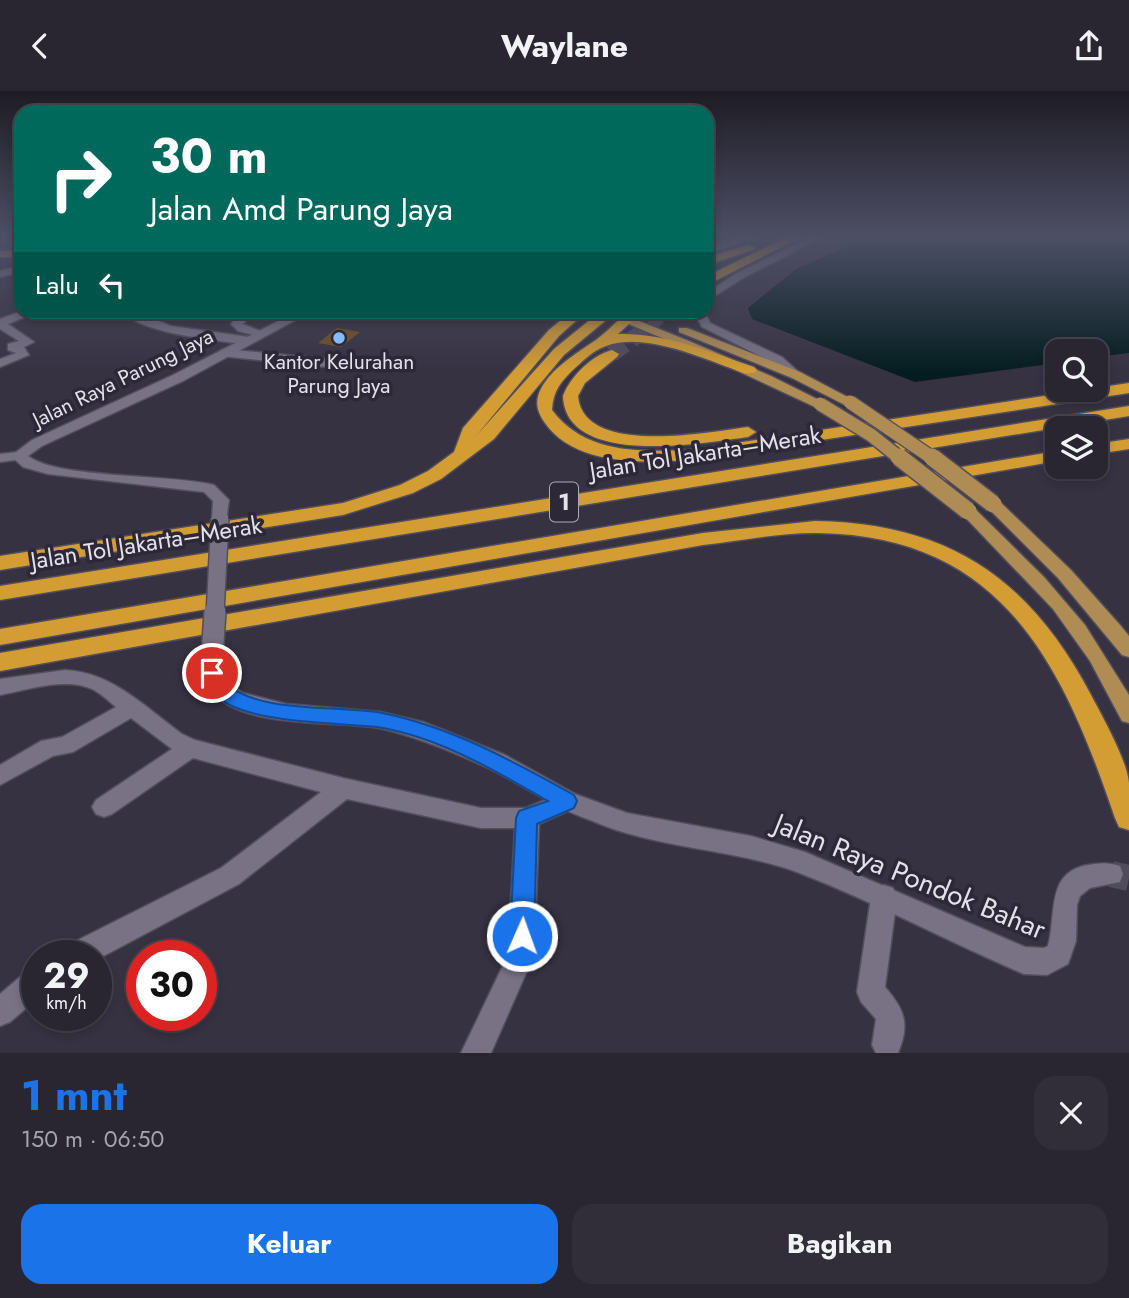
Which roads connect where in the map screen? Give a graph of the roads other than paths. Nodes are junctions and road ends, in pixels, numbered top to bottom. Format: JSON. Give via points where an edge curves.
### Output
{"nodes":[{"id":1,"x":730,"y":282,"type":"edge"},
{"id":2,"x":714,"y":292,"type":"edge"},
{"id":3,"x":140,"y":319,"type":"edge"},
{"id":4,"x":241,"y":319,"type":"edge"},
{"id":5,"x":291,"y":319,"type":"edge"},
{"id":6,"x":571,"y":319,"type":"tunnel mouth"},
{"id":7,"x":596,"y":319,"type":"tunnel mouth"},
{"id":8,"x":628,"y":319,"type":"tunnel mouth"},
{"id":9,"x":643,"y":319,"type":"edge"},
{"id":10,"x":645,"y":319,"type":"edge"},
{"id":11,"x":703,"y":319,"type":"edge"},
{"id":12,"x":0,"y":323,"type":"edge"},
{"id":13,"x":262,"y":334,"type":"junction"},
{"id":14,"x":249,"y":341,"type":"junction"},
{"id":15,"x":606,"y":349,"type":"junction"},
{"id":16,"x":225,"y":353,"type":"junction"},
{"id":17,"x":0,"y":363,"type":"edge"},
{"id":18,"x":327,"y":363,"type":"dead end"},
{"id":19,"x":750,"y":370,"type":"junction"},
{"id":20,"x":796,"y":375,"type":"junction"},
{"id":21,"x":1129,"y":388,"type":"edge"},
{"id":22,"x":1036,"y":402,"type":"junction"},
{"id":23,"x":1129,"y":411,"type":"edge"},
{"id":24,"x":1129,"y":444,"type":"edge"},
{"id":25,"x":1108,"y":447,"type":"edge"},
{"id":26,"x":463,"y":454,"type":"junction"},
{"id":27,"x":18,"y":456,"type":"junction"},
{"id":28,"x":0,"y":458,"type":"edge"},
{"id":29,"x":1045,"y":458,"type":"edge"},
{"id":30,"x":220,"y":519,"type":"joint"},
{"id":31,"x":0,"y":563,"type":"edge"},
{"id":32,"x":524,"y":573,"type":"junction"},
{"id":33,"x":0,"y":593,"type":"edge"},
{"id":34,"x":142,"y":613,"type":"junction"},
{"id":35,"x":0,"y":637,"type":"edge"},
{"id":36,"x":1129,"y":650,"type":"edge"},
{"id":37,"x":0,"y":662,"type":"edge"},
{"id":38,"x":0,"y":687,"type":"edge"},
{"id":39,"x":133,"y":707,"type":"junction"},
{"id":40,"x":1129,"y":715,"type":"edge"},
{"id":41,"x":190,"y":748,"type":"junction"},
{"id":42,"x":0,"y":776,"type":"edge"},
{"id":43,"x":342,"y":788,"type":"junction"},
{"id":44,"x":567,"y":801,"type":"junction"},
{"id":45,"x":104,"y":807,"type":"dead end"},
{"id":46,"x":527,"y":818,"type":"junction"},
{"id":47,"x":1129,"y":818,"type":"edge"},
{"id":48,"x":1111,"y":874,"type":"tunnel mouth"},
{"id":49,"x":884,"y":897,"type":"junction"},
{"id":50,"x":107,"y":940,"type":"edge"},
{"id":51,"x":21,"y":994,"type":"edge"},
{"id":52,"x":0,"y":1011,"type":"edge"},
{"id":53,"x":887,"y":1045,"type":"dead end"},
{"id":54,"x":476,"y":1053,"type":"edge"}],
"edges":[{"from":1,"to":2,"type":"street"},
{"from":3,"to":14,"type":"street","via":[[169,330]]},
{"from":4,"to":13,"type":"street","via":[[237,324],[242,329]]},
{"from":5,"to":13,"type":"street","name":"Jalan Raya Parung Jaya"},
{"from":6,"to":26,"type":"highway","via":[[469,432]]},
{"from":7,"to":26,"type":"highway","via":[[555,353],[486,436]]},
{"from":8,"to":15,"type":"highway"},
{"from":9,"to":19,"type":"main road"},
{"from":10,"to":20,"type":"main road"},
{"from":11,"to":20,"type":"street","via":[[706,325],[778,360]]},
{"from":12,"to":17,"type":"street","via":[[28,342],[12,347],[23,355]]},
{"from":13,"to":14,"type":"street","name":"Jalan Raya Parung Jaya"},
{"from":14,"to":16,"type":"street","name":"Jalan Raya Parung Jaya"},
{"from":15,"to":19,"type":"highway","via":[[620,338],[647,340]]},
{"from":15,"to":22,"type":"highway","via":[[575,384],[570,403],[593,429],[635,440],[686,439]]},
{"from":15,"to":22,"type":"highway","via":[[575,360],[553,380],[546,391],[544,410],[549,420],[574,440],[638,457],[690,455]]},
{"from":16,"to":18,"type":"street"},
{"from":16,"to":27,"type":"street","name":"Jalan Raya Parung Jaya"},
{"from":19,"to":40,"type":"main road","bridge":true,"via":[[820,404],[890,449],[968,511],[1072,617]]},
{"from":20,"to":36,"type":"main road","bridge":true,"via":[[850,402],[993,504],[1049,555]]},
{"from":21,"to":22,"type":"highway"},
{"from":23,"to":33,"type":"highway","name":"Jalan Tol Jakarta–Merak","number":"1"},
{"from":24,"to":25,"type":"highway"},
{"from":26,"to":31,"type":"highway","via":[[424,482],[354,506]]},
{"from":27,"to":28,"type":"street"},
{"from":27,"to":30,"type":"street","name":"Jalan Raya Parung Jaya","via":[[24,463],[66,473],[209,488],[221,500]]},
{"from":29,"to":34,"type":"highway","number":"1"},
{"from":30,"to":44,"type":"street","name":"Jalan Raya Pondok Bahar","bridge":true,"via":[[212,657],[212,673],[219,688],[259,707],[380,720],[423,731],[497,762]]},
{"from":32,"to":34,"type":"highway"},
{"from":32,"to":37,"type":"highway"},
{"from":32,"to":47,"type":"highway","via":[[704,539],[810,527],[882,533],[927,544],[989,577],[1043,633],[1066,666],[1095,726]]},
{"from":34,"to":35,"type":"highway","number":"1"},
{"from":38,"to":39,"type":"street","via":[[71,676],[88,678]]},
{"from":39,"to":41,"type":"street"},
{"from":39,"to":42,"type":"street"},
{"from":41,"to":43,"type":"street"},
{"from":41,"to":45,"type":"street"},
{"from":43,"to":46,"type":"street","via":[[481,818]]},
{"from":43,"to":50,"type":"street","via":[[230,876]]},
{"from":44,"to":46,"type":"street"},
{"from":44,"to":49,"type":"street","name":"Jalan Raya Pondok Bahar","via":[[658,831],[778,854]]},
{"from":46,"to":54,"type":"street","via":[[521,955]]},
{"from":48,"to":49,"type":"street","name":"Jalan Raya Pondok Bahar","via":[[1094,873],[1072,883],[1066,893],[1062,950],[1048,963],[1024,960]]},
{"from":49,"to":53,"type":"street","via":[[871,992],[891,1015]]},
{"from":51,"to":52,"type":"street"}]}
